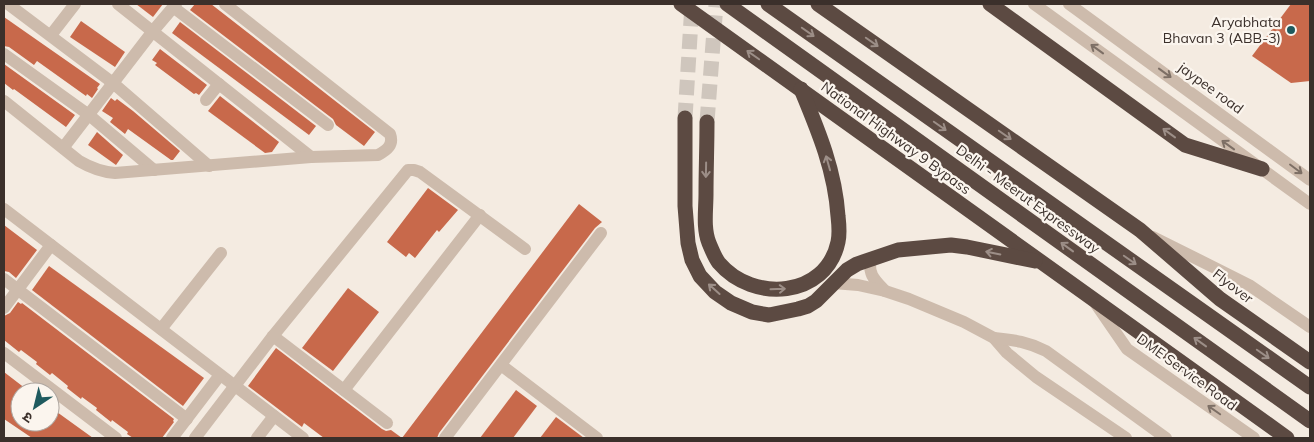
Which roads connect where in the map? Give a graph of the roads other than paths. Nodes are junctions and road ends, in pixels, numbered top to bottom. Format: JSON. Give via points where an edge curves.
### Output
{"nodes":[{"id":1,"x":8,"y":4,"type":"edge"},
{"id":2,"x":75,"y":4,"type":"edge"},
{"id":3,"x":118,"y":4,"type":"edge"},
{"id":4,"x":224,"y":4,"type":"edge"},
{"id":5,"x":681,"y":4,"type":"edge"},
{"id":6,"x":727,"y":4,"type":"edge"},
{"id":7,"x":768,"y":4,"type":"edge"},
{"id":8,"x":818,"y":4,"type":"edge"},
{"id":9,"x":990,"y":4,"type":"edge"},
{"id":10,"x":1034,"y":4,"type":"edge"},
{"id":11,"x":1069,"y":4,"type":"edge"},
{"id":12,"x":174,"y":6,"type":"edge"},
{"id":13,"x":153,"y":31,"type":"junction"},
{"id":14,"x":51,"y":36,"type":"junction"},
{"id":15,"x":4,"y":54,"type":"edge"},
{"id":16,"x":113,"y":83,"type":"junction"},
{"id":17,"x":220,"y":84,"type":"junction"},
{"id":18,"x":800,"y":89,"type":"junction"},
{"id":19,"x":206,"y":100,"type":"dead end"},
{"id":20,"x":4,"y":101,"type":"edge"},
{"id":21,"x":89,"y":115,"type":"junction"},
{"id":22,"x":685,"y":118,"type":"tunnel mouth"},
{"id":23,"x":707,"y":122,"type":"tunnel mouth"},
{"id":24,"x":328,"y":125,"type":"dead end"},
{"id":25,"x":63,"y":148,"type":"junction"},
{"id":26,"x":311,"y":157,"type":"junction"},
{"id":27,"x":209,"y":166,"type":"junction"},
{"id":28,"x":1262,"y":169,"type":"junction"},
{"id":29,"x":154,"y":170,"type":"junction"},
{"id":30,"x":1310,"y":180,"type":"edge"},
{"id":31,"x":1309,"y":199,"type":"edge"},
{"id":32,"x":4,"y":209,"type":"edge"},
{"id":33,"x":480,"y":215,"type":"junction"},
{"id":34,"x":1140,"y":230,"type":"junction"},
{"id":35,"x":602,"y":233,"type":"dead end"},
{"id":36,"x":51,"y":245,"type":"junction"},
{"id":37,"x":525,"y":249,"type":"dead end"},
{"id":38,"x":221,"y":253,"type":"dead end"},
{"id":39,"x":870,"y":259,"type":"junction"},
{"id":40,"x":1041,"y":262,"type":"junction"},
{"id":41,"x":4,"y":279,"type":"edge"},
{"id":42,"x":833,"y":284,"type":"junction"},
{"id":43,"x":18,"y":289,"type":"junction"},
{"id":44,"x":885,"y":291,"type":"junction"},
{"id":45,"x":1092,"y":299,"type":"junction"},
{"id":46,"x":4,"y":308,"type":"edge"},
{"id":47,"x":1310,"y":327,"type":"edge"},
{"id":48,"x":160,"y":329,"type":"junction"},
{"id":49,"x":273,"y":336,"type":"junction"},
{"id":50,"x":994,"y":338,"type":"junction"},
{"id":51,"x":4,"y":353,"type":"edge"},
{"id":52,"x":1310,"y":362,"type":"edge"},
{"id":53,"x":501,"y":365,"type":"junction"},
{"id":54,"x":220,"y":375,"type":"junction"},
{"id":55,"x":235,"y":386,"type":"junction"},
{"id":56,"x":1310,"y":387,"type":"edge"},
{"id":57,"x":344,"y":390,"type":"junction"},
{"id":58,"x":274,"y":416,"type":"junction"},
{"id":59,"x":187,"y":419,"type":"junction"},
{"id":60,"x":1310,"y":421,"type":"edge"},
{"id":61,"x":387,"y":423,"type":"dead end"},
{"id":62,"x":589,"y":436,"type":"edge"},
{"id":63,"x":116,"y":438,"type":"edge"},
{"id":64,"x":172,"y":438,"type":"edge"},
{"id":65,"x":195,"y":438,"type":"edge"},
{"id":66,"x":257,"y":438,"type":"edge"},
{"id":67,"x":303,"y":438,"type":"edge"},
{"id":68,"x":445,"y":438,"type":"edge"},
{"id":69,"x":1126,"y":438,"type":"edge"},
{"id":70,"x":1166,"y":438,"type":"edge"},
{"id":71,"x":1254,"y":438,"type":"edge"},
{"id":72,"x":1287,"y":438,"type":"edge"}],
"edges":[{"from":1,"to":14,"type":"street"},
{"from":2,"to":14,"type":"street"},
{"from":3,"to":13,"type":"street"},
{"from":4,"to":26,"type":"street","via":[[390,134],[392,140],[390,147],[378,155]]},
{"from":18,"to":5,"type":"highway","name":"National Highway 9 Bypass","one_way":true},
{"from":60,"to":6,"type":"highway","name":"Delhi - Meerut Expressway","one_way":true},
{"from":7,"to":56,"type":"highway","name":"Delhi - Meerut Expressway","one_way":true},
{"from":8,"to":34,"type":"highway","name":"Flyover","one_way":true},
{"from":28,"to":9,"type":"highway","one_way":true,"via":[[1185,145]]},
{"from":28,"to":10,"type":"street","one_way":true},
{"from":11,"to":30,"type":"street","name":"jaypee road","one_way":true},
{"from":12,"to":13,"type":"street"},
{"from":12,"to":24,"type":"street"},
{"from":13,"to":16,"type":"street"},
{"from":13,"to":17,"type":"street"},
{"from":14,"to":16,"type":"street"},
{"from":15,"to":21,"type":"street"},
{"from":16,"to":21,"type":"street"},
{"from":16,"to":27,"type":"street"},
{"from":17,"to":19,"type":"street"},
{"from":17,"to":26,"type":"street"},
{"from":23,"to":18,"type":"highway","one_way":true,"via":[[705,221],[708,241],[718,262],[742,281],[760,288],[784,290],[795,287],[822,272],[835,252],[839,231],[834,184],[822,139]]},
{"from":18,"to":40,"type":"highway","name":"National Highway 9 Bypass"},
{"from":20,"to":25,"type":"street"},
{"from":21,"to":25,"type":"street"},
{"from":21,"to":29,"type":"street"},
{"from":42,"to":22,"type":"highway","one_way":true,"via":[[808,306],[769,314],[752,312],[731,303],[700,276],[688,243]]},
{"from":25,"to":29,"type":"street","via":[[90,168],[104,172]]},
{"from":26,"to":27,"type":"street"},
{"from":27,"to":29,"type":"street"},
{"from":28,"to":31,"type":"street"},
{"from":32,"to":36,"type":"street"},
{"from":33,"to":37,"type":"street"},
{"from":33,"to":49,"type":"street","via":[[420,172],[408,170]]},
{"from":33,"to":57,"type":"street"},
{"from":34,"to":47,"type":"street","via":[[1249,285]]},
{"from":34,"to":52,"type":"highway","name":"Flyover","via":[[1220,299]]},
{"from":35,"to":53,"type":"street"},
{"from":36,"to":43,"type":"street"},
{"from":36,"to":48,"type":"street"},
{"from":38,"to":48,"type":"street"},
{"from":40,"to":39,"type":"highway","one_way":true,"via":[[951,246],[898,250]]},
{"from":39,"to":42,"type":"highway","via":[[847,270]]},
{"from":39,"to":44,"type":"street","via":[[873,279]]},
{"from":40,"to":45,"type":"highway","name":"National Highway 9 Bypass"},
{"from":41,"to":43,"type":"street"},
{"from":42,"to":44,"type":"street"},
{"from":43,"to":46,"type":"street"},
{"from":43,"to":59,"type":"street"},
{"from":44,"to":50,"type":"street","via":[[935,309]]},
{"from":71,"to":45,"type":"street","name":"DME Service Road","one_way":true,"via":[[1127,348]]},
{"from":45,"to":72,"type":"highway","name":"National Highway 9 Bypass"},
{"from":48,"to":54,"type":"street"},
{"from":49,"to":55,"type":"street"},
{"from":49,"to":57,"type":"street"},
{"from":50,"to":69,"type":"street","via":[[1036,377]]},
{"from":50,"to":70,"type":"street","via":[[1017,340],[1046,351]]},
{"from":51,"to":63,"type":"street"},
{"from":53,"to":62,"type":"street"},
{"from":53,"to":68,"type":"street"},
{"from":54,"to":55,"type":"street"},
{"from":54,"to":59,"type":"street"},
{"from":55,"to":58,"type":"street"},
{"from":55,"to":65,"type":"street"},
{"from":57,"to":61,"type":"street"},
{"from":58,"to":66,"type":"street"},
{"from":58,"to":67,"type":"street"},
{"from":59,"to":64,"type":"street"}]}
